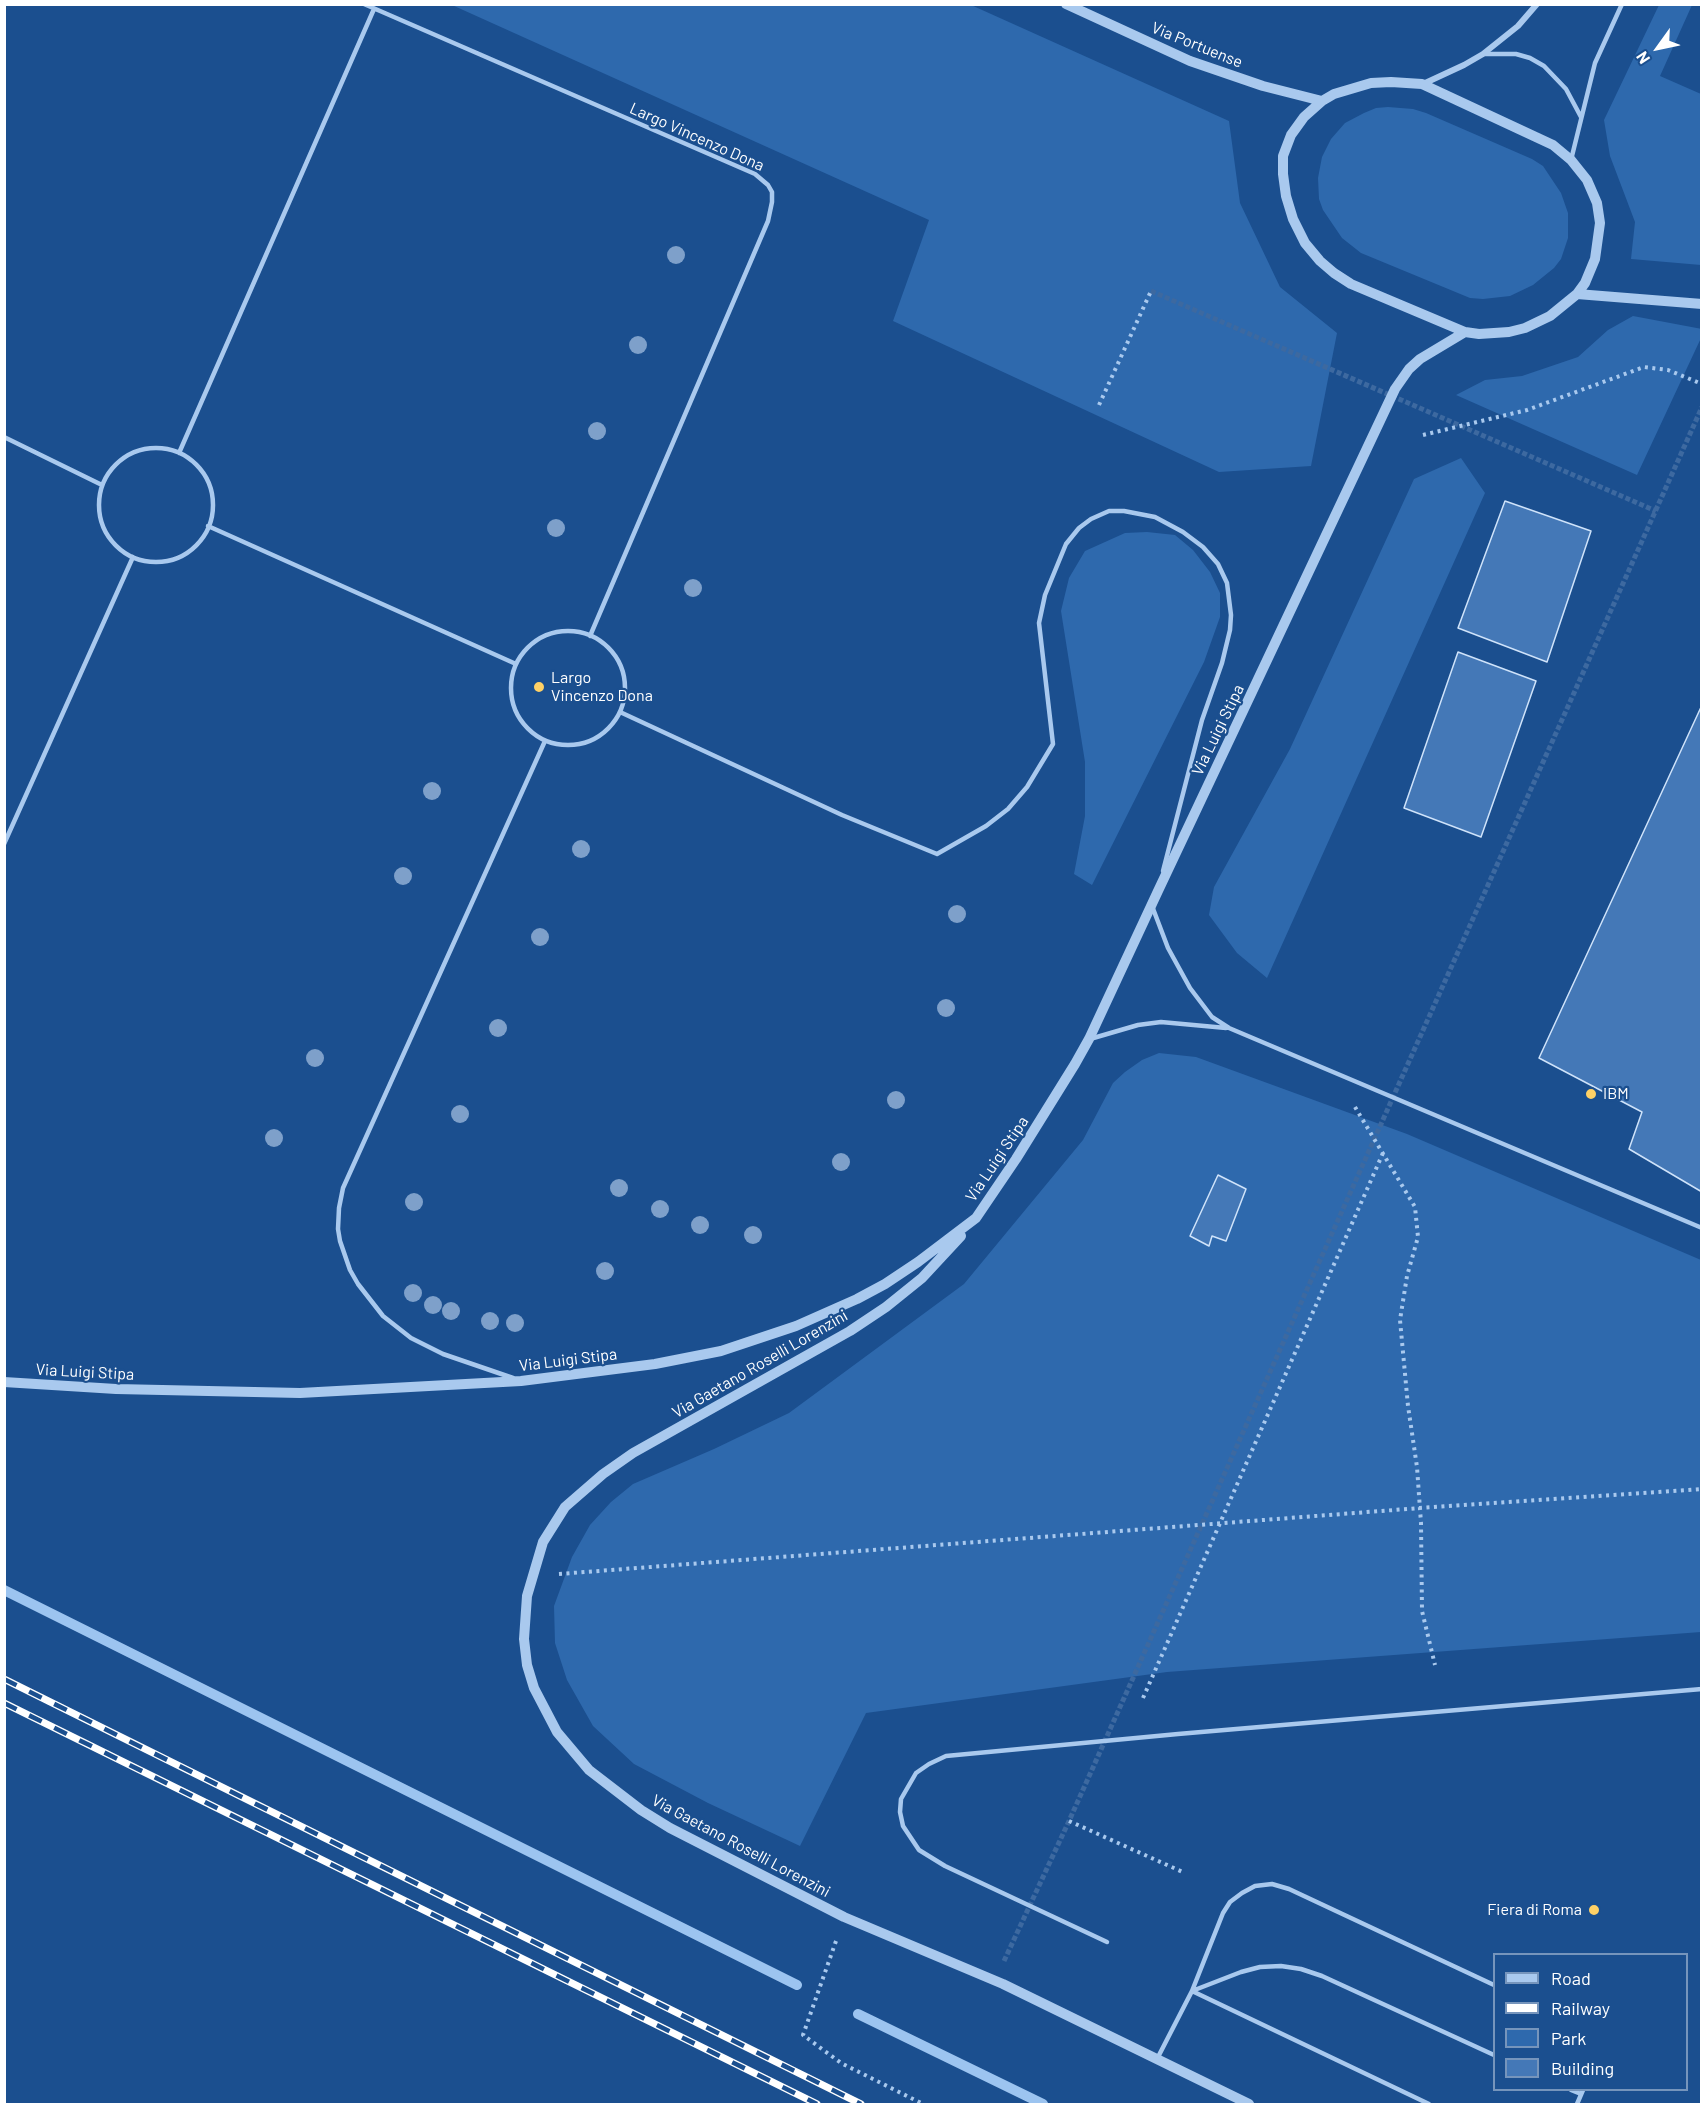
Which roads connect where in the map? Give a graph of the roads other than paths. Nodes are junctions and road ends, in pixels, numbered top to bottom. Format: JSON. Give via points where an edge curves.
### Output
{"nodes":[{"id":1,"x":364,"y":4,"type":"edge"},
{"id":2,"x":1066,"y":4,"type":"edge"},
{"id":3,"x":1537,"y":4,"type":"edge"},
{"id":4,"x":1622,"y":4,"type":"edge"},
{"id":5,"x":374,"y":9,"type":"junction"},
{"id":6,"x":1483,"y":54,"type":"junction"},
{"id":7,"x":1422,"y":84,"type":"junction"},
{"id":8,"x":1322,"y":101,"type":"junction"},
{"id":9,"x":1581,"y":117,"type":"junction"},
{"id":10,"x":1571,"y":160,"type":"junction"},
{"id":11,"x":1577,"y":294,"type":"junction"},
{"id":12,"x":1701,"y":304,"type":"edge"},
{"id":13,"x":1465,"y":332,"type":"junction"},
{"id":14,"x":4,"y":437,"type":"edge"},
{"id":15,"x":179,"y":453,"type":"junction"},
{"id":16,"x":102,"y":485,"type":"junction"},
{"id":17,"x":208,"y":526,"type":"junction"},
{"id":18,"x":134,"y":557,"type":"junction"},
{"id":19,"x":590,"y":636,"type":"junction"},
{"id":20,"x":516,"y":664,"type":"junction"},
{"id":21,"x":620,"y":712,"type":"junction"},
{"id":22,"x":545,"y":741,"type":"junction"},
{"id":23,"x":4,"y":844,"type":"edge"},
{"id":24,"x":1158,"y":891,"type":"junction"},
{"id":25,"x":1152,"y":904,"type":"junction"},
{"id":26,"x":1229,"y":1028,"type":"junction"},
{"id":27,"x":1089,"y":1039,"type":"junction"},
{"id":28,"x":976,"y":1218,"type":"junction"},
{"id":29,"x":1701,"y":1228,"type":"edge"},
{"id":30,"x":521,"y":1381,"type":"junction"},
{"id":31,"x":4,"y":1382,"type":"edge"},
{"id":32,"x":1701,"y":1689,"type":"edge"},
{"id":33,"x":1107,"y":1942,"type":"dead end"},
{"id":34,"x":1493,"y":1984,"type":"edge"},
{"id":35,"x":1192,"y":1991,"type":"junction"},
{"id":36,"x":1493,"y":2055,"type":"edge"},
{"id":37,"x":1157,"y":2059,"type":"junction"},
{"id":38,"x":1582,"y":2092,"type":"edge"},
{"id":39,"x":1249,"y":2104,"type":"edge"},
{"id":40,"x":1429,"y":2104,"type":"edge"},
{"id":41,"x":1577,"y":2104,"type":"edge"}],
"edges":[{"from":1,"to":5,"type":"lane","name":"Largo Vincenzo Dona"},
{"from":2,"to":8,"type":"street","name":"Via Portuense","via":[[1199,65]]},
{"from":3,"to":6,"type":"street","via":[[1518,26]]},
{"from":4,"to":9,"type":"lane","via":[[1595,63]]},
{"from":5,"to":15,"type":"lane"},
{"from":5,"to":19,"type":"lane","name":"Largo Vincenzo Dona","via":[[754,174],[772,192],[768,221]]},
{"from":6,"to":7,"type":"street"},
{"from":6,"to":9,"type":"lane","via":[[1516,54],[1544,66],[1566,89]]},
{"from":7,"to":8,"type":"street","via":[[1371,83]]},
{"from":7,"to":10,"type":"street","via":[[1553,145]]},
{"from":8,"to":13,"type":"street","via":[[1297,126],[1283,156],[1286,196],[1305,243],[1320,261],[1351,284]]},
{"from":9,"to":10,"type":"lane"},
{"from":10,"to":11,"type":"street","via":[[1594,194],[1600,223],[1595,259]]},
{"from":11,"to":12,"type":"street"},
{"from":11,"to":13,"type":"street","via":[[1550,316],[1525,328]]},
{"from":13,"to":24,"type":"street","name":"Via Luigi Stipa","via":[[1420,359],[1395,389]]},
{"from":14,"to":16,"type":"lane"},
{"from":15,"to":16,"type":"lane","via":[[165,448],[134,452],[120,460]]},
{"from":15,"to":17,"type":"lane","via":[[197,466],[208,484],[212,505]]},
{"from":16,"to":18,"type":"lane","via":[[99,506],[104,527],[111,540]]},
{"from":17,"to":18,"type":"lane","via":[[199,542],[186,553],[169,560]]},
{"from":17,"to":20,"type":"lane"},
{"from":18,"to":23,"type":"lane"},
{"from":19,"to":20,"type":"lane","via":[[578,632],[548,635],[524,651]]},
{"from":19,"to":21,"type":"lane","via":[[605,645],[621,669],[624,697]]},
{"from":20,"to":22,"type":"lane","via":[[511,694],[515,709],[522,722]]},
{"from":21,"to":22,"type":"lane","via":[[597,738],[563,745]]},
{"from":21,"to":24,"type":"lane","via":[[842,815],[937,854],[1008,809],[1027,787],[1053,744],[1039,623],[1045,595],[1066,544],[1085,524],[1109,511],[1155,517],[1189,537],[1218,564],[1227,583],[1231,615],[1222,663],[1202,720]]},
{"from":22,"to":30,"type":"lane","via":[[343,1188],[338,1229],[344,1255],[358,1284],[396,1328],[443,1354]]},
{"from":24,"to":25,"type":"street","name":"Via Luigi Stipa"},
{"from":25,"to":26,"type":"lane","via":[[1168,948],[1190,988],[1212,1017]]},
{"from":25,"to":27,"type":"street","name":"Via Luigi Stipa"},
{"from":26,"to":27,"type":"lane","via":[[1161,1022]]},
{"from":26,"to":29,"type":"lane"},
{"from":27,"to":28,"type":"street","name":"Via Luigi Stipa"},
{"from":28,"to":30,"type":"street","name":"Via Luigi Stipa","via":[[885,1284],[825,1314],[761,1339],[655,1364]]},
{"from":28,"to":37,"type":"street","name":"Via Gaetano Roselli Lorenzini","via":[[938,1263],[886,1307],[633,1453],[565,1507],[543,1542],[527,1596],[527,1665],[534,1688],[557,1732],[589,1770],[640,1810],[844,1917],[1003,1984]]},
{"from":30,"to":31,"type":"street","name":"Via Luigi Stipa","via":[[300,1393]]},
{"from":32,"to":33,"type":"lane","via":[[946,1756],[916,1773],[901,1799],[903,1826],[919,1850]]},
{"from":34,"to":35,"type":"lane","via":[[1272,1884],[1255,1887],[1230,1902]]},
{"from":35,"to":36,"type":"lane","via":[[1260,1967],[1301,1969]]},
{"from":35,"to":37,"type":"lane"},
{"from":35,"to":40,"type":"lane"},
{"from":37,"to":39,"type":"street","name":"Via Gaetano Roselli Lorenzini"},
{"from":38,"to":41,"type":"lane"}]}
